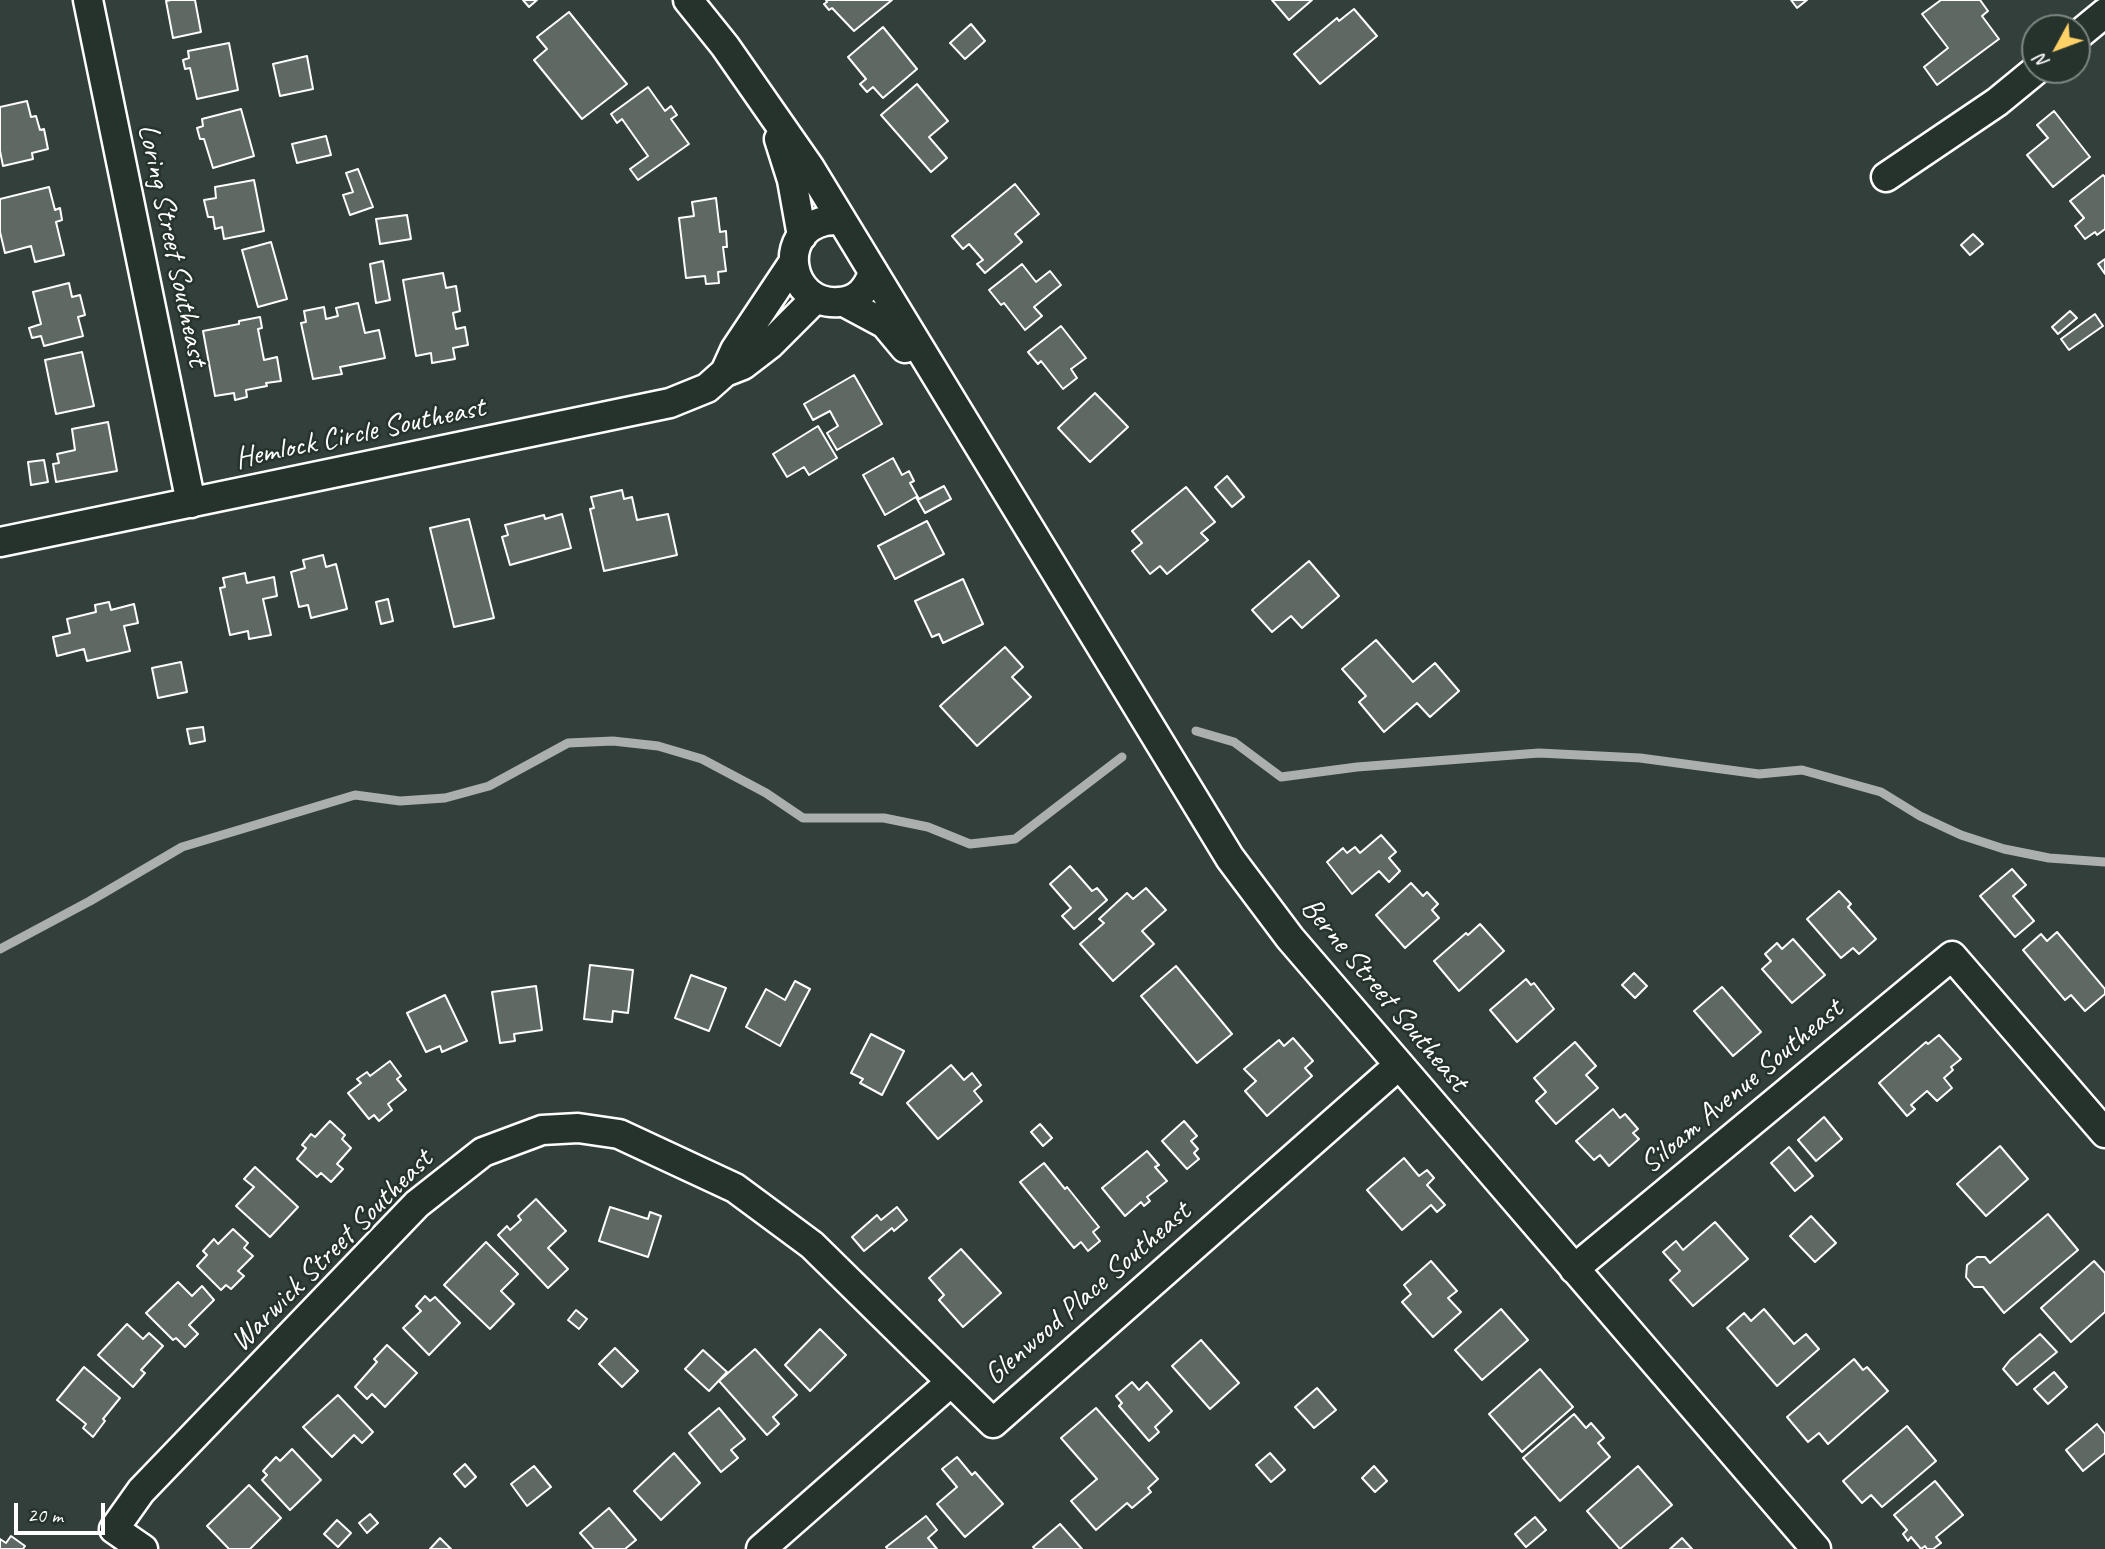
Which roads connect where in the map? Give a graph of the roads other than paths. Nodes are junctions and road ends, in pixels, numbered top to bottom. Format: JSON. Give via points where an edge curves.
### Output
{"nodes":[{"id":1,"x":88,"y":0,"type":"edge"},
{"id":2,"x":688,"y":0,"type":"edge"},
{"id":3,"x":2105,"y":13,"type":"edge"},
{"id":4,"x":2091,"y":24,"type":"edge"},
{"id":5,"x":2021,"y":82,"type":"edge"},
{"id":6,"x":771,"y":113,"type":"junction"},
{"id":7,"x":1886,"y":177,"type":"dead end"},
{"id":8,"x":841,"y":220,"type":"junction"},
{"id":9,"x":802,"y":236,"type":"junction"},
{"id":10,"x":793,"y":263,"type":"junction"},
{"id":11,"x":873,"y":273,"type":"junction"},
{"id":12,"x":816,"y":298,"type":"junction"},
{"id":13,"x":844,"y":302,"type":"junction"},
{"id":14,"x":725,"y":372,"type":"junction"},
{"id":15,"x":971,"y":433,"type":"junction"},
{"id":16,"x":191,"y":503,"type":"junction"},
{"id":17,"x":0,"y":542,"type":"edge"},
{"id":18,"x":1399,"y":1065,"type":"junction"},
{"id":19,"x":2105,"y":1133,"type":"edge"},
{"id":20,"x":1574,"y":1269,"type":"junction"},
{"id":21,"x":951,"y":1382,"type":"junction"},
{"id":22,"x":143,"y":1549,"type":"edge"},
{"id":23,"x":761,"y":1549,"type":"edge"},
{"id":24,"x":1816,"y":1549,"type":"edge"}],
"edges":[{"from":1,"to":16,"type":"street","name":"Loring Street Southeast"},
{"from":2,"to":6,"type":"street","name":"Berne Street Southeast"},
{"from":3,"to":4,"type":"street"},
{"from":5,"to":7,"type":"street"},
{"from":6,"to":8,"type":"street","name":"Berne Street Southeast"},
{"from":6,"to":9,"type":"street","name":"Berne Street Southeast","via":[[792,180]]},
{"from":8,"to":9,"type":"street","via":[[825,220]]},
{"from":8,"to":11,"type":"street","name":"Berne Street Southeast"},
{"from":9,"to":10,"type":"street","name":"Berne Street Southeast"},
{"from":10,"to":12,"type":"street","via":[[800,284]]},
{"from":10,"to":14,"type":"street","name":"Hemlock Circle Southeast"},
{"from":11,"to":13,"type":"street","via":[[868,287]]},
{"from":11,"to":15,"type":"street","name":"Berne Street Southeast"},
{"from":12,"to":13,"type":"street","name":"Berne Street Southeast"},
{"from":12,"to":14,"type":"street","name":"Hemlock Circle Southeast","via":[[769,345]]},
{"from":13,"to":15,"type":"street","name":"Berne Street Southeast","via":[[885,324]]},
{"from":14,"to":16,"type":"street","name":"Hemlock Circle Southeast","via":[[707,388],[670,403]]},
{"from":15,"to":18,"type":"street","name":"Berne Street Southeast","via":[[1230,858],[1290,939]]},
{"from":16,"to":17,"type":"street","name":"Hemlock Circle Southeast"},
{"from":18,"to":20,"type":"street","name":"Berne Street Southeast"},
{"from":18,"to":21,"type":"street","name":"Glenwood Place Southeast","via":[[993,1423]]},
{"from":19,"to":20,"type":"street","name":"Siloam Avenue Southeast","via":[[1952,956]]},
{"from":20,"to":24,"type":"street","name":"Berne Street Southeast"},
{"from":21,"to":22,"type":"street","name":"Warwick Street Southeast","via":[[812,1245],[735,1188],[620,1134],[578,1128],[542,1130],[483,1152],[417,1205],[141,1491],[114,1528]]},
{"from":21,"to":23,"type":"street","name":"Glenwood Place Southeast"}]}
